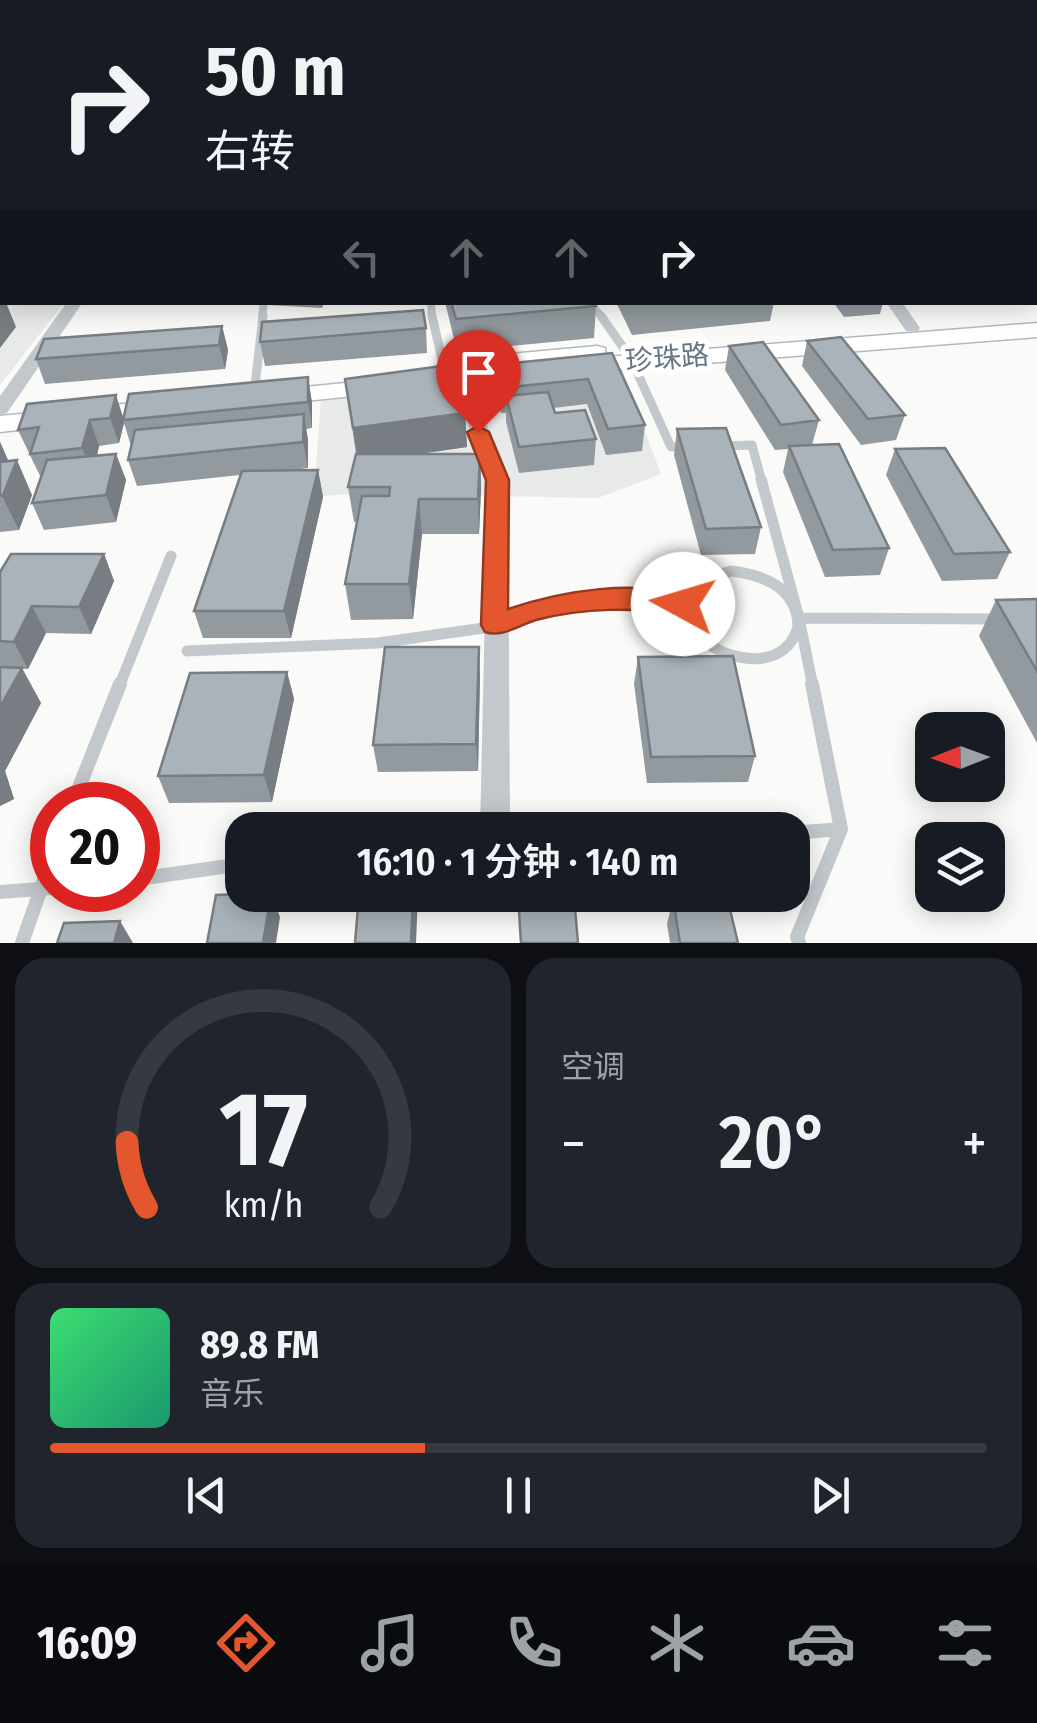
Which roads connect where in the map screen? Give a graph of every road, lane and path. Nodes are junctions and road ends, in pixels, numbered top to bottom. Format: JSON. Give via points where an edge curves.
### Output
{"nodes":[{"id":1,"x":73,"y":305,"type":"edge"},
{"id":2,"x":263,"y":305,"type":"edge"},
{"id":3,"x":431,"y":305,"type":"edge"},
{"id":4,"x":591,"y":305,"type":"edge"},
{"id":5,"x":896,"y":305,"type":"edge"},
{"id":6,"x":1037,"y":319,"type":"edge"},
{"id":7,"x":912,"y":328,"type":"junction"},
{"id":8,"x":1025,"y":331,"type":"edge"},
{"id":9,"x":629,"y":355,"type":"junction"},
{"id":10,"x":1037,"y":355,"type":"edge"},
{"id":11,"x":452,"y":373,"type":"junction"},
{"id":12,"x":241,"y":391,"type":"joint"},
{"id":13,"x":0,"y":410,"type":"edge"},
{"id":14,"x":0,"y":424,"type":"edge"},
{"id":15,"x":170,"y":556,"type":"dead end"},
{"id":16,"x":683,"y":604,"type":"junction"},
{"id":17,"x":800,"y":618,"type":"junction"},
{"id":18,"x":1017,"y":619,"type":"edge"},
{"id":19,"x":494,"y":625,"type":"junction"},
{"id":20,"x":187,"y":651,"type":"dead end"},
{"id":21,"x":81,"y":782,"type":"edge"},
{"id":22,"x":495,"y":812,"type":"edge"},
{"id":23,"x":841,"y":829,"type":"junction"},
{"id":24,"x":810,"y":832,"type":"edge"},
{"id":25,"x":225,"y":866,"type":"edge"},
{"id":26,"x":160,"y":876,"type":"edge"},
{"id":27,"x":30,"y":889,"type":"edge"},
{"id":28,"x":0,"y":892,"type":"edge"},
{"id":29,"x":36,"y":912,"type":"edge"},
{"id":30,"x":22,"y":943,"type":"edge"},
{"id":31,"x":799,"y":943,"type":"edge"}],
"edges":[{"from":1,"to":13,"type":"street"},
{"from":2,"to":12,"type":"lane"},
{"from":3,"to":11,"type":"lane"},
{"from":4,"to":9,"type":"lane"},
{"from":5,"to":7,"type":"street"},
{"from":6,"to":7,"type":"main road","name":"珍珠路"},
{"from":7,"to":9,"type":"main road","name":"珍珠路"},
{"from":8,"to":9,"type":"main road","name":"珍珠路"},
{"from":8,"to":10,"type":"main road"},
{"from":9,"to":11,"type":"main road","name":"珍珠路"},
{"from":9,"to":17,"type":"lane","via":[[670,447],[752,445]]},
{"from":11,"to":12,"type":"main road","name":"珍珠路"},
{"from":11,"to":19,"type":"street","via":[[498,480]]},
{"from":13,"to":14,"type":"main road","via":[[185,399]]},
{"from":15,"to":21,"type":"lane"},
{"from":16,"to":17,"type":"lane","via":[[698,580],[731,571],[783,590]]},
{"from":16,"to":17,"type":"lane","via":[[692,632],[742,658],[779,653],[792,644]]},
{"from":16,"to":19,"type":"lane","via":[[622,597],[534,610]]},
{"from":17,"to":18,"type":"lane"},
{"from":17,"to":23,"type":"lane"},
{"from":19,"to":20,"type":"lane","via":[[378,643]]},
{"from":19,"to":22,"type":"street"},
{"from":23,"to":24,"type":"lane"},
{"from":23,"to":31,"type":"lane"},
{"from":25,"to":26,"type":"lane"},
{"from":27,"to":28,"type":"lane"},
{"from":29,"to":30,"type":"lane"}]}
